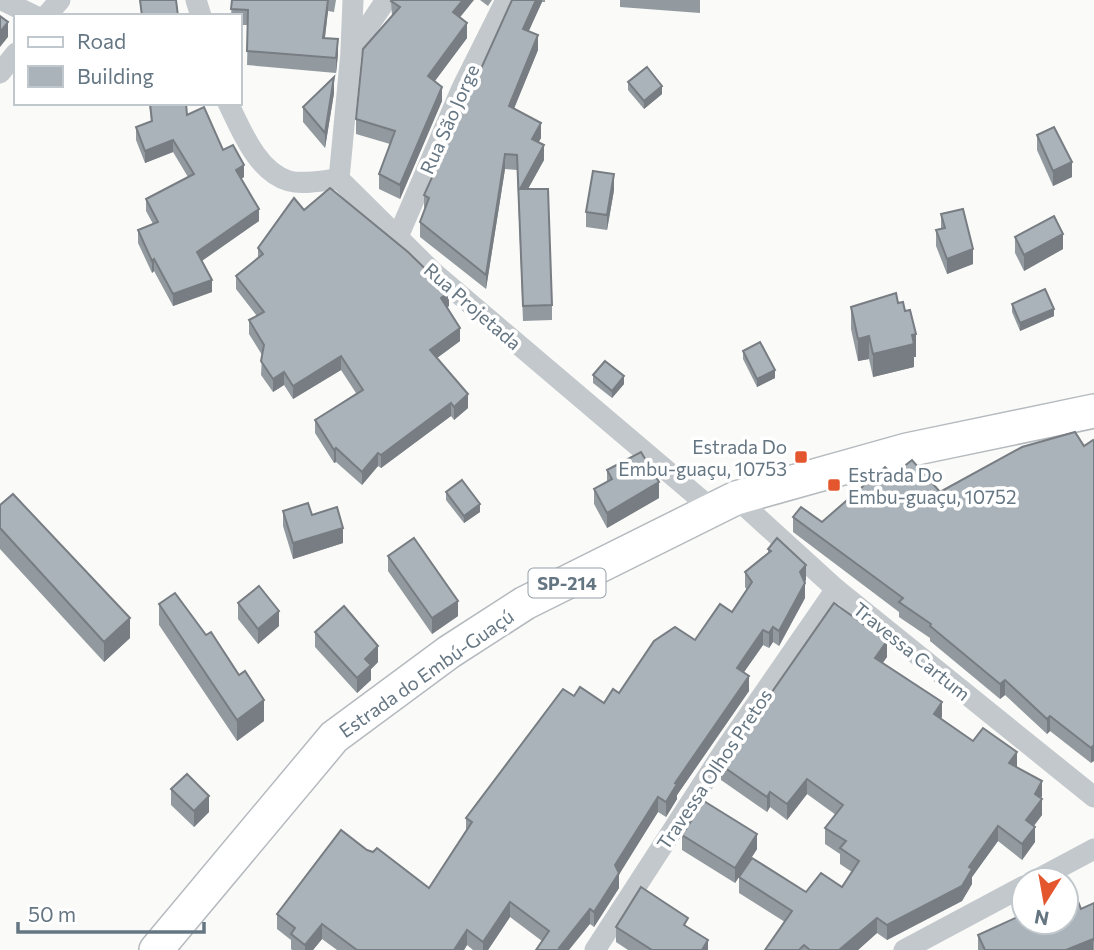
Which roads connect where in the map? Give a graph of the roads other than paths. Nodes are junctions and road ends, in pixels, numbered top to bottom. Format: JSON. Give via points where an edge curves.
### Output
{"nodes":[{"id":1,"x":2,"y":0,"type":"edge"},
{"id":2,"x":60,"y":0,"type":"edge"},
{"id":3,"x":353,"y":0,"type":"edge"},
{"id":4,"x":386,"y":0,"type":"edge"},
{"id":5,"x":506,"y":0,"type":"edge"},
{"id":6,"x":31,"y":14,"type":"edge"},
{"id":7,"x":48,"y":14,"type":"edge"},
{"id":8,"x":351,"y":52,"type":"junction"},
{"id":9,"x":14,"y":56,"type":"edge"},
{"id":10,"x":0,"y":73,"type":"edge"},
{"id":11,"x":229,"y":105,"type":"edge"},
{"id":12,"x":339,"y":179,"type":"junction"},
{"id":13,"x":397,"y":239,"type":"junction"},
{"id":14,"x":1094,"y":411,"type":"edge"},
{"id":15,"x":724,"y":504,"type":"junction"},
{"id":16,"x":836,"y":589,"type":"junction"},
{"id":17,"x":1094,"y":797,"type":"edge"},
{"id":18,"x":1094,"y":849,"type":"edge"},
{"id":19,"x":1062,"y":866,"type":"edge"},
{"id":20,"x":1010,"y":893,"type":"edge"},
{"id":21,"x":156,"y":950,"type":"edge"},
{"id":22,"x":595,"y":950,"type":"edge"},
{"id":23,"x":904,"y":950,"type":"edge"}],
"edges":[{"from":1,"to":6,"type":"street"},
{"from":2,"to":7,"type":"street"},
{"from":3,"to":8,"type":"street"},
{"from":4,"to":8,"type":"street"},
{"from":5,"to":13,"type":"street","name":"Rua São Jorge","via":[[462,88]]},
{"from":8,"to":12,"type":"street"},
{"from":9,"to":10,"type":"street"},
{"from":11,"to":12,"type":"street","via":[[249,146],[273,173],[289,181]]},
{"from":12,"to":13,"type":"street","name":"Rua Projetada"},
{"from":13,"to":15,"type":"street","name":"Rua Projetada"},
{"from":14,"to":15,"type":"main road","name":"Estrada do Embú-Guaçú","number":"SP-214","via":[[907,450]]},
{"from":15,"to":16,"type":"street","name":"Travessa Cartum"},
{"from":15,"to":21,"type":"main road","name":"Estrada do Embú-Guaçú","number":"SP-214","via":[[525,603],[449,652],[334,737]]},
{"from":16,"to":17,"type":"street","name":"Travessa Cartum"},
{"from":16,"to":22,"type":"street","name":"Travessa Olhos Pretos"},
{"from":18,"to":19,"type":"street"},
{"from":20,"to":23,"type":"street"}]}
